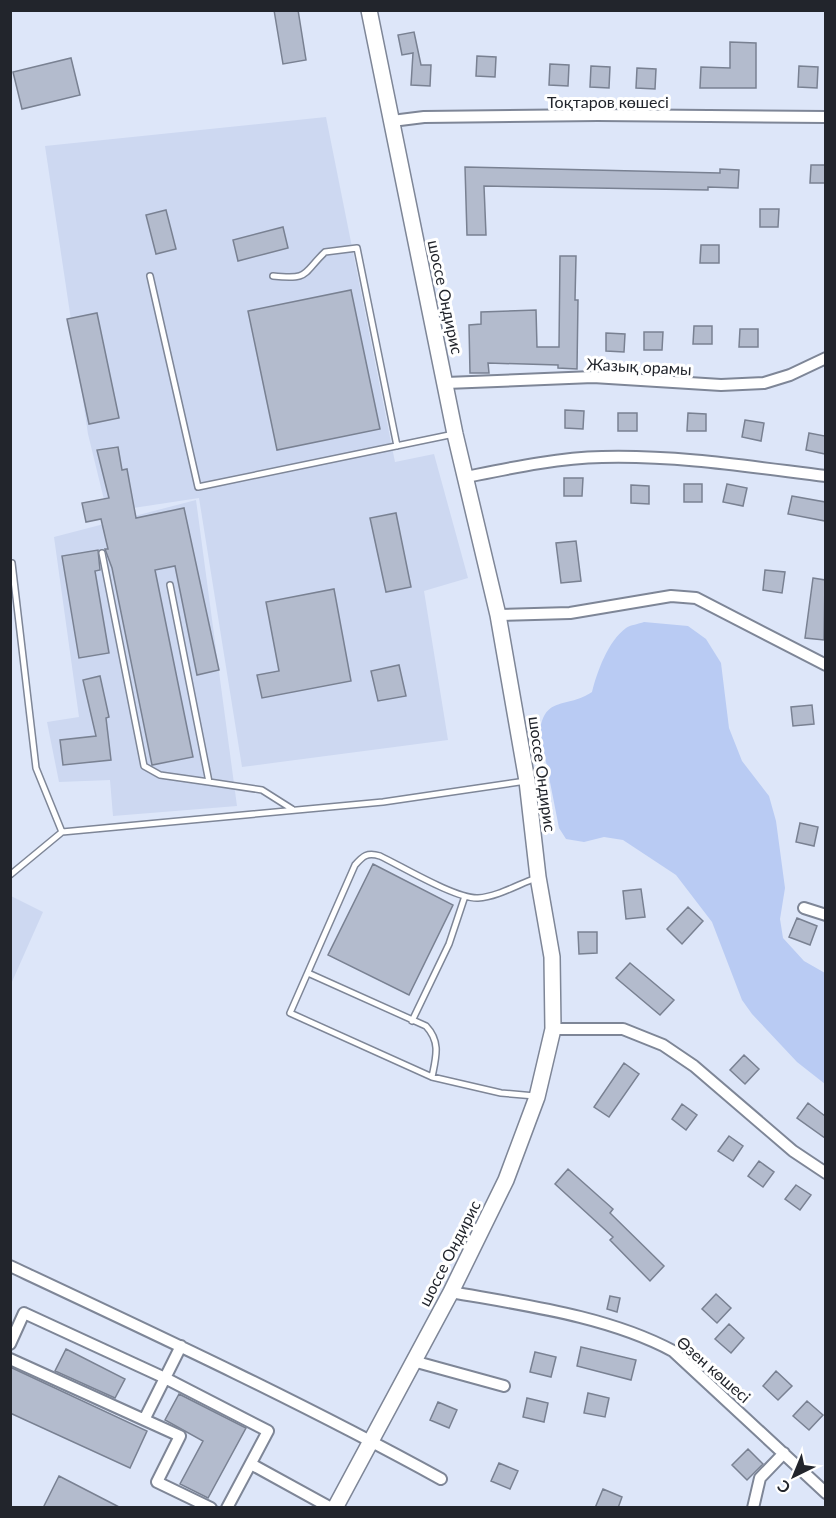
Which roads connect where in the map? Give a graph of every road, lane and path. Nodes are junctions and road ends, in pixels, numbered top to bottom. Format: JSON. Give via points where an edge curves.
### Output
{"nodes":[{"id":1,"x":369,"y":10,"type":"edge"},
{"id":2,"x":825,"y":117,"type":"edge"},
{"id":3,"x":392,"y":121,"type":"junction"},
{"id":4,"x":150,"y":276,"type":"dead end"},
{"id":5,"x":273,"y":276,"type":"dead end"},
{"id":6,"x":825,"y":358,"type":"edge"},
{"id":7,"x":446,"y":383,"type":"junction"},
{"id":8,"x":455,"y":434,"type":"junction"},
{"id":9,"x":397,"y":446,"type":"junction"},
{"id":10,"x":825,"y":476,"type":"edge"},
{"id":11,"x":466,"y":477,"type":"junction"},
{"id":12,"x":102,"y":553,"type":"dead end"},
{"id":13,"x":12,"y":563,"type":"dead end"},
{"id":14,"x":170,"y":585,"type":"dead end"},
{"id":15,"x":498,"y":615,"type":"junction"},
{"id":16,"x":825,"y":665,"type":"edge"},
{"id":17,"x":527,"y":781,"type":"junction"},
{"id":18,"x":209,"y":782,"type":"junction"},
{"id":19,"x":292,"y":808,"type":"junction"},
{"id":20,"x":62,"y":832,"type":"junction"},
{"id":21,"x":10,"y":875,"type":"edge"},
{"id":22,"x":538,"y":877,"type":"junction"},
{"id":23,"x":465,"y":896,"type":"junction"},
{"id":24,"x":804,"y":908,"type":"dead end"},
{"id":25,"x":825,"y":915,"type":"edge"},
{"id":26,"x":308,"y":973,"type":"junction"},
{"id":27,"x":412,"y":1021,"type":"junction"},
{"id":28,"x":553,"y":1029,"type":"junction"},
{"id":29,"x":432,"y":1077,"type":"junction"},
{"id":30,"x":537,"y":1097,"type":"junction"},
{"id":31,"x":825,"y":1173,"type":"edge"},
{"id":32,"x":10,"y":1266,"type":"edge"},
{"id":33,"x":451,"y":1292,"type":"junction"},
{"id":34,"x":10,"y":1344,"type":"edge"},
{"id":35,"x":181,"y":1346,"type":"junction"},
{"id":36,"x":10,"y":1359,"type":"edge"},
{"id":37,"x":413,"y":1361,"type":"junction"},
{"id":38,"x":165,"y":1377,"type":"junction"},
{"id":39,"x":504,"y":1386,"type":"dead end"},
{"id":40,"x":145,"y":1418,"type":"junction"},
{"id":41,"x":370,"y":1440,"type":"junction"},
{"id":42,"x":784,"y":1453,"type":"junction"},
{"id":43,"x":251,"y":1464,"type":"junction"},
{"id":44,"x":441,"y":1479,"type":"dead end"},
{"id":45,"x":825,"y":1493,"type":"edge"},
{"id":46,"x":211,"y":1508,"type":"edge"},
{"id":47,"x":227,"y":1508,"type":"edge"},
{"id":48,"x":333,"y":1508,"type":"edge"},
{"id":49,"x":753,"y":1508,"type":"edge"}],
"edges":[{"from":1,"to":3,"type":"main road","name":"шоссе Ондирис"},
{"from":2,"to":3,"type":"street","name":"Тоқтаров көшесі","via":[[424,117]]},
{"from":3,"to":7,"type":"main road","name":"шоссе Ондирис"},
{"from":4,"to":9,"type":"lane","via":[[198,487]]},
{"from":5,"to":9,"type":"lane","via":[[297,278],[308,273],[325,252],[357,248]]},
{"from":6,"to":7,"type":"street","name":"Жазық орамы","via":[[790,375],[753,383],[721,385],[593,377]]},
{"from":7,"to":8,"type":"main road","name":"шоссе Ондирис"},
{"from":8,"to":9,"type":"lane"},
{"from":8,"to":11,"type":"main road","name":"шоссе Ондирис"},
{"from":10,"to":11,"type":"street","via":[[705,460],[602,457]]},
{"from":11,"to":15,"type":"main road","name":"шоссе Ондирис"},
{"from":12,"to":18,"type":"lane","via":[[144,766],[160,775]]},
{"from":13,"to":20,"type":"lane","via":[[36,768]]},
{"from":14,"to":18,"type":"lane"},
{"from":15,"to":16,"type":"street","via":[[570,613],[671,596],[696,598]]},
{"from":15,"to":17,"type":"main road","name":"шоссе Ондирис"},
{"from":17,"to":19,"type":"lane","via":[[383,802]]},
{"from":17,"to":22,"type":"main road","name":"шоссе Ондирис"},
{"from":18,"to":19,"type":"lane","via":[[262,790]]},
{"from":19,"to":20,"type":"lane"},
{"from":20,"to":21,"type":"lane"},
{"from":22,"to":23,"type":"lane","via":[[484,897]]},
{"from":22,"to":28,"type":"main road","name":"шоссе Ондирис","via":[[552,957]]},
{"from":23,"to":26,"type":"lane","via":[[380,856],[363,856]]},
{"from":23,"to":27,"type":"lane","via":[[449,944]]},
{"from":24,"to":25,"type":"street"},
{"from":26,"to":27,"type":"lane"},
{"from":26,"to":29,"type":"lane","via":[[290,1013]]},
{"from":27,"to":29,"type":"lane","via":[[426,1026],[436,1041]]},
{"from":28,"to":30,"type":"main road","name":"шоссе Ондирис"},
{"from":28,"to":31,"type":"street","via":[[623,1029],[663,1045]]},
{"from":29,"to":30,"type":"lane"},
{"from":30,"to":33,"type":"main road","name":"шоссе Ондирис","via":[[506,1180]]},
{"from":32,"to":35,"type":"street"},
{"from":33,"to":37,"type":"main road","name":"шоссе Ондирис"},
{"from":33,"to":42,"type":"street","name":"Өзен көшесі","via":[[552,1311],[649,1338],[691,1365]]},
{"from":34,"to":38,"type":"street","via":[[24,1313]]},
{"from":35,"to":38,"type":"street"},
{"from":35,"to":41,"type":"street"},
{"from":36,"to":40,"type":"street"},
{"from":37,"to":39,"type":"street"},
{"from":37,"to":41,"type":"main road","name":"шоссе Ондирис"},
{"from":38,"to":40,"type":"street"},
{"from":38,"to":43,"type":"street","via":[[268,1431]]},
{"from":40,"to":46,"type":"street","via":[[180,1436],[157,1482]]},
{"from":41,"to":44,"type":"street"},
{"from":41,"to":48,"type":"main road","name":"шоссе Ондирис"},
{"from":42,"to":45,"type":"street","name":"Өзен көшесі"},
{"from":42,"to":49,"type":"street","via":[[760,1478]]},
{"from":43,"to":47,"type":"street"},
{"from":43,"to":48,"type":"street"}]}
